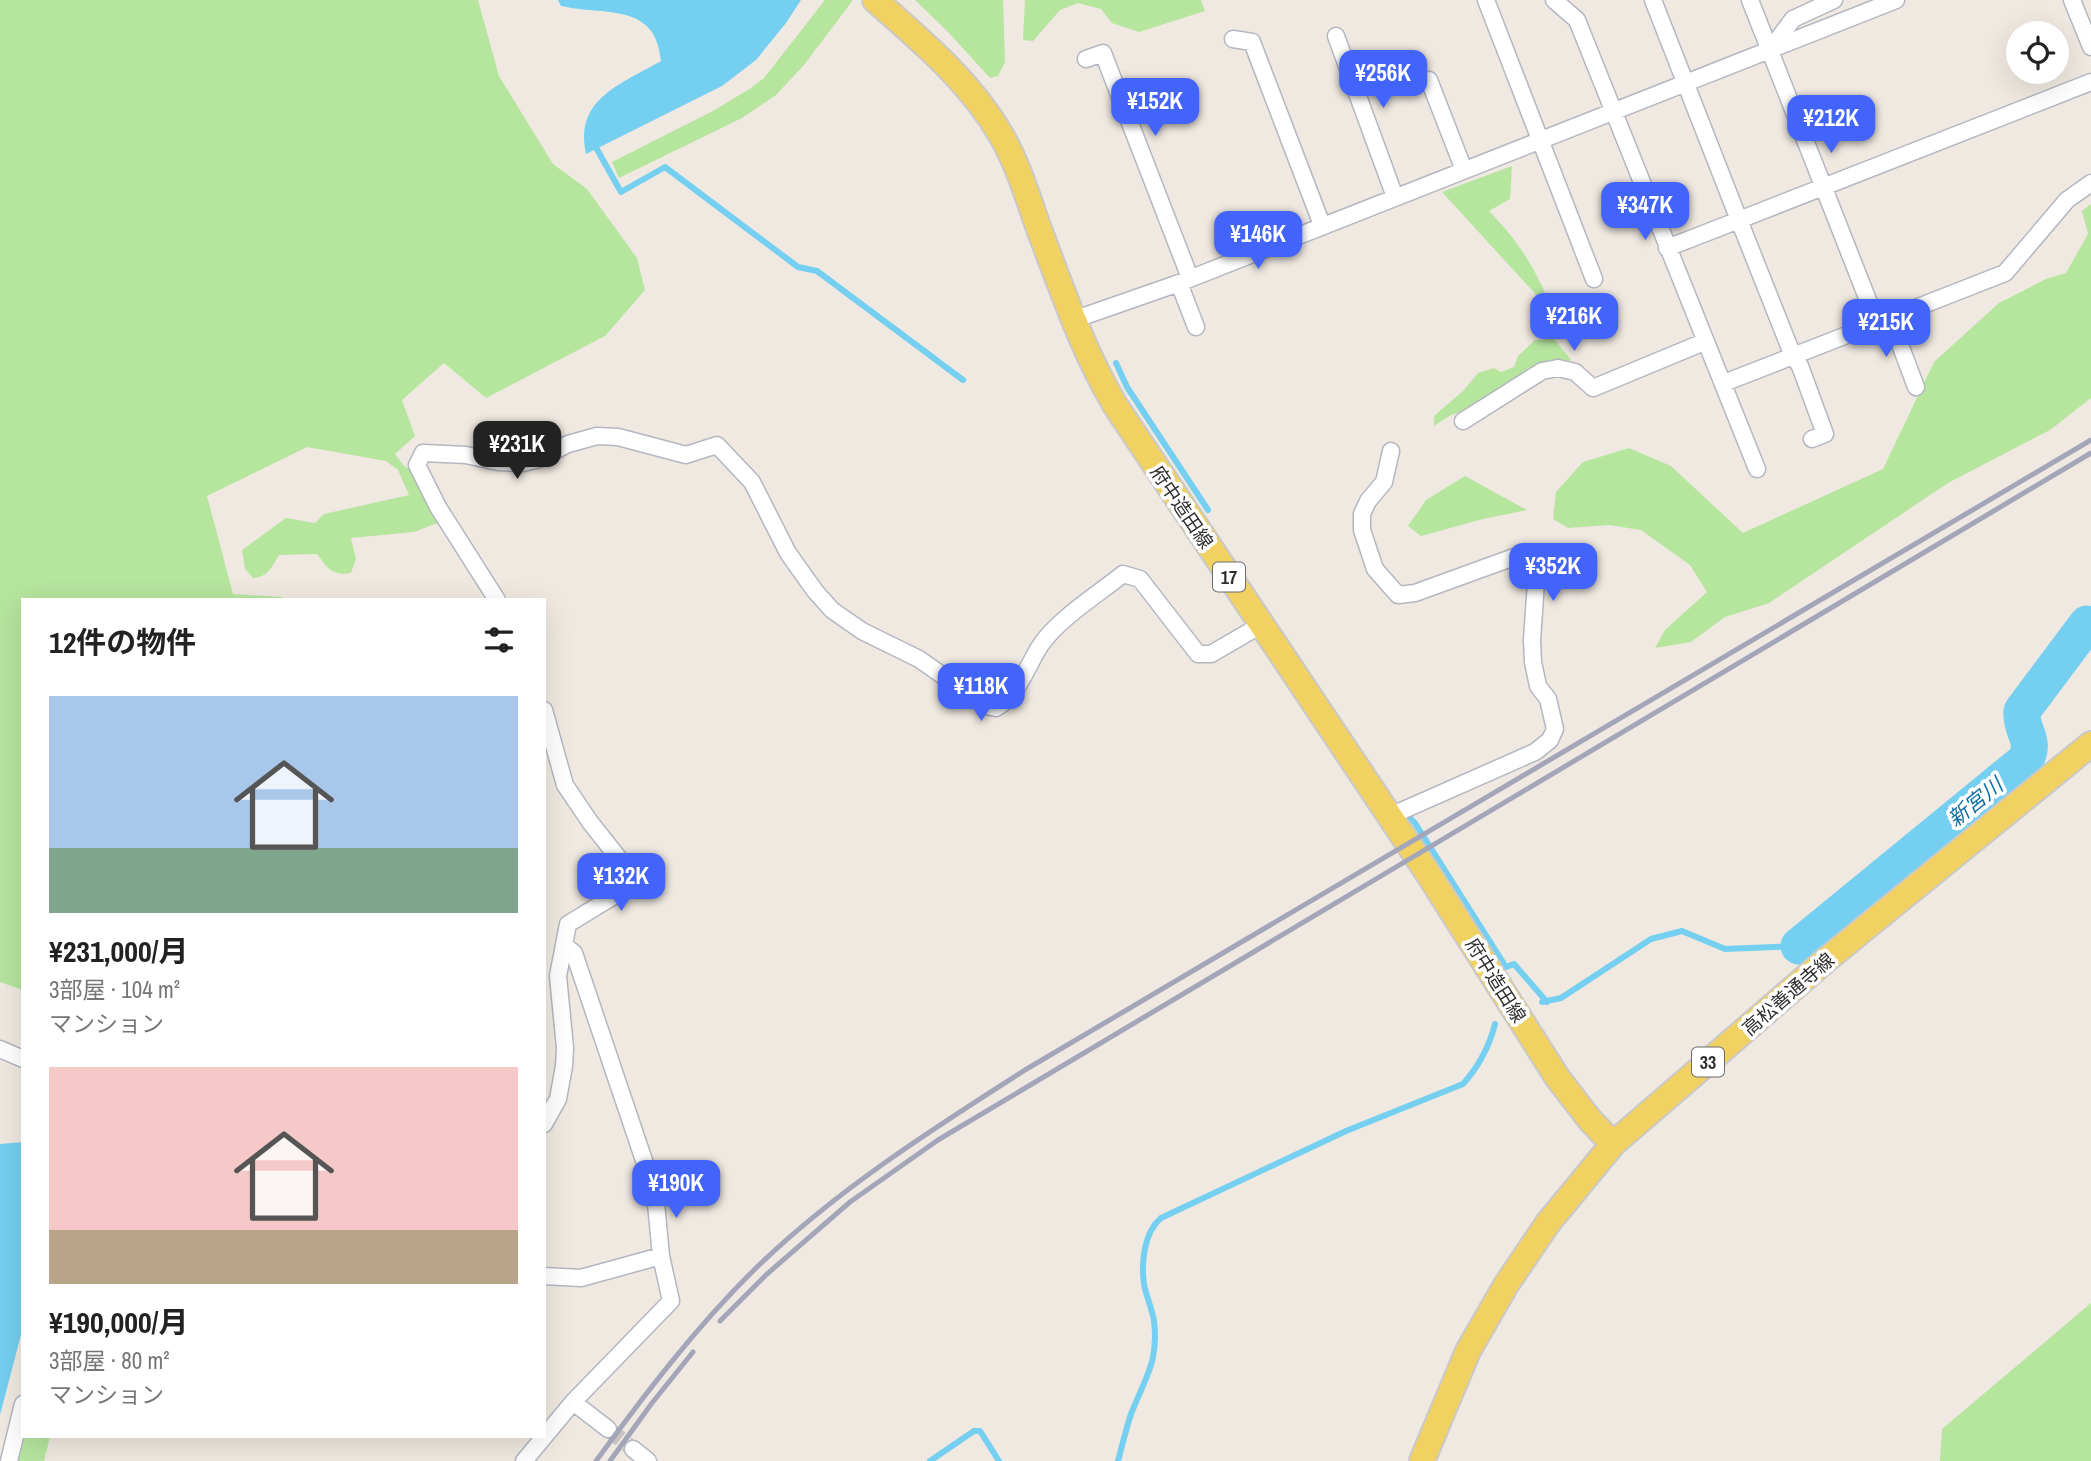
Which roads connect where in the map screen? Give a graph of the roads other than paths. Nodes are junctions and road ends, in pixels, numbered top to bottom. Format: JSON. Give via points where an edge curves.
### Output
{"nodes":[{"id":1,"x":875,"y":0,"type":"edge"},
{"id":2,"x":1486,"y":0,"type":"edge"},
{"id":3,"x":1554,"y":0,"type":"edge"},
{"id":4,"x":1653,"y":0,"type":"edge"},
{"id":5,"x":1751,"y":0,"type":"edge"},
{"id":6,"x":1835,"y":0,"type":"edge"},
{"id":7,"x":1896,"y":0,"type":"edge"},
{"id":8,"x":2072,"y":0,"type":"edge"},
{"id":9,"x":1336,"y":36,"type":"dead end"},
{"id":10,"x":1233,"y":39,"type":"dead end"},
{"id":11,"x":2091,"y":47,"type":"edge"},
{"id":12,"x":1770,"y":50,"type":"junction"},
{"id":13,"x":1086,"y":59,"type":"dead end"},
{"id":14,"x":1429,"y":80,"type":"dead end"},
{"id":15,"x":2091,"y":82,"type":"edge"},
{"id":16,"x":1686,"y":84,"type":"junction"},
{"id":17,"x":1613,"y":112,"type":"junction"},
{"id":18,"x":1540,"y":140,"type":"junction"},
{"id":19,"x":1464,"y":170,"type":"junction"},
{"id":20,"x":2091,"y":183,"type":"edge"},
{"id":21,"x":1824,"y":187,"type":"junction"},
{"id":22,"x":1395,"y":197,"type":"junction"},
{"id":23,"x":1739,"y":220,"type":"junction"},
{"id":24,"x":1322,"y":225,"type":"junction"},
{"id":25,"x":1667,"y":248,"type":"junction"},
{"id":26,"x":1594,"y":279,"type":"dead end"},
{"id":27,"x":1184,"y":281,"type":"junction"},
{"id":28,"x":1073,"y":320,"type":"junction"},
{"id":29,"x":1884,"y":320,"type":"junction"},
{"id":30,"x":1196,"y":327,"type":"dead end"},
{"id":31,"x":1704,"y":342,"type":"junction"},
{"id":32,"x":1793,"y":356,"type":"junction"},
{"id":33,"x":1724,"y":383,"type":"junction"},
{"id":34,"x":1916,"y":387,"type":"dead end"},
{"id":35,"x":1463,"y":421,"type":"dead end"},
{"id":36,"x":1812,"y":439,"type":"dead end"},
{"id":37,"x":1391,"y":450,"type":"dead end"},
{"id":38,"x":1757,"y":469,"type":"dead end"},
{"id":39,"x":497,"y":598,"type":"edge"},
{"id":40,"x":1261,"y":625,"type":"junction"},
{"id":41,"x":546,"y":717,"type":"edge"},
{"id":42,"x":2091,"y":744,"type":"edge"},
{"id":43,"x":1390,"y":816,"type":"junction"},
{"id":44,"x":564,"y":945,"type":"junction"},
{"id":45,"x":0,"y":1049,"type":"edge"},
{"id":46,"x":21,"y":1058,"type":"edge"},
{"id":47,"x":546,"y":1120,"type":"edge"},
{"id":48,"x":1613,"y":1144,"type":"junction"},
{"id":49,"x":661,"y":1256,"type":"junction"},
{"id":50,"x":546,"y":1276,"type":"edge"},
{"id":51,"x":573,"y":1402,"type":"junction"},
{"id":52,"x":21,"y":1412,"type":"edge"},
{"id":53,"x":608,"y":1429,"type":"tunnel mouth"},
{"id":54,"x":546,"y":1435,"type":"edge"},
{"id":55,"x":543,"y":1438,"type":"edge"},
{"id":56,"x":633,"y":1449,"type":"tunnel mouth"},
{"id":57,"x":9,"y":1461,"type":"edge"},
{"id":58,"x":524,"y":1461,"type":"edge"},
{"id":59,"x":648,"y":1461,"type":"edge"},
{"id":60,"x":1422,"y":1461,"type":"edge"}],
"edges":[{"from":1,"to":28,"type":"main road","name":"府中造田線","number":"17","via":[[976,97],[1002,136]]},
{"from":2,"to":18,"type":"street"},
{"from":3,"to":17,"type":"street","via":[[1577,20]]},
{"from":4,"to":16,"type":"street"},
{"from":5,"to":12,"type":"street"},
{"from":6,"to":12,"type":"street","via":[[1793,19]]},
{"from":7,"to":12,"type":"street"},
{"from":8,"to":11,"type":"street"},
{"from":9,"to":22,"type":"street"},
{"from":10,"to":24,"type":"street","via":[[1252,42]]},
{"from":12,"to":16,"type":"street"},
{"from":12,"to":21,"type":"street"},
{"from":13,"to":27,"type":"street","via":[[1103,53]]},
{"from":14,"to":19,"type":"street"},
{"from":15,"to":21,"type":"street"},
{"from":16,"to":17,"type":"street"},
{"from":16,"to":23,"type":"street"},
{"from":17,"to":18,"type":"street"},
{"from":17,"to":25,"type":"street"},
{"from":18,"to":19,"type":"street"},
{"from":18,"to":26,"type":"street"},
{"from":19,"to":22,"type":"street"},
{"from":20,"to":29,"type":"street","via":[[2067,200],[2005,273]]},
{"from":21,"to":23,"type":"street"},
{"from":21,"to":29,"type":"street"},
{"from":22,"to":24,"type":"street"},
{"from":23,"to":25,"type":"street"},
{"from":23,"to":32,"type":"street"},
{"from":24,"to":27,"type":"street"},
{"from":25,"to":31,"type":"street"},
{"from":27,"to":28,"type":"street"},
{"from":27,"to":30,"type":"street"},
{"from":28,"to":40,"type":"main road","name":"府中造田線","number":"17","via":[[1115,405]]},
{"from":29,"to":32,"type":"street"},
{"from":29,"to":34,"type":"street"},
{"from":31,"to":33,"type":"street"},
{"from":31,"to":35,"type":"street","via":[[1593,388],[1575,372],[1542,371]]},
{"from":32,"to":33,"type":"street"},
{"from":32,"to":36,"type":"street","via":[[1825,434]]},
{"from":33,"to":38,"type":"street"},
{"from":37,"to":43,"type":"street","via":[[1384,482],[1362,514],[1362,530],[1375,569],[1398,595],[1517,556],[1537,568],[1533,662],[1555,729],[1535,752]]},
{"from":39,"to":40,"type":"street","via":[[438,507],[417,465],[423,453],[523,463],[597,436],[686,455],[717,445],[752,482],[788,553],[832,610],[996,708],[1006,702],[1040,646],[1123,574],[1140,579],[1198,654],[1211,654]]},
{"from":40,"to":43,"type":"main road","name":"府中造田線","number":"17"},
{"from":41,"to":44,"type":"street","via":[[565,785],[624,865],[632,885],[568,924]]},
{"from":42,"to":48,"type":"main road","name":"高松善通寺線","number":"33","via":[[1826,960]]},
{"from":43,"to":48,"type":"main road","name":"府中造田線","number":"17","via":[[1557,1077]]},
{"from":44,"to":47,"type":"street","via":[[558,975],[564,1066],[558,1099]]},
{"from":44,"to":49,"type":"street","via":[[574,953],[655,1194]]},
{"from":45,"to":46,"type":"street"},
{"from":48,"to":60,"type":"main road","name":"高松善通寺線","number":"33","via":[[1548,1223],[1506,1285],[1468,1352]]},
{"from":49,"to":50,"type":"street","via":[[581,1278]]},
{"from":49,"to":51,"type":"street","via":[[671,1301]]},
{"from":51,"to":53,"type":"street"},
{"from":51,"to":54,"type":"street"},
{"from":52,"to":57,"type":"street"},
{"from":55,"to":58,"type":"street"},
{"from":56,"to":59,"type":"street"}]}
